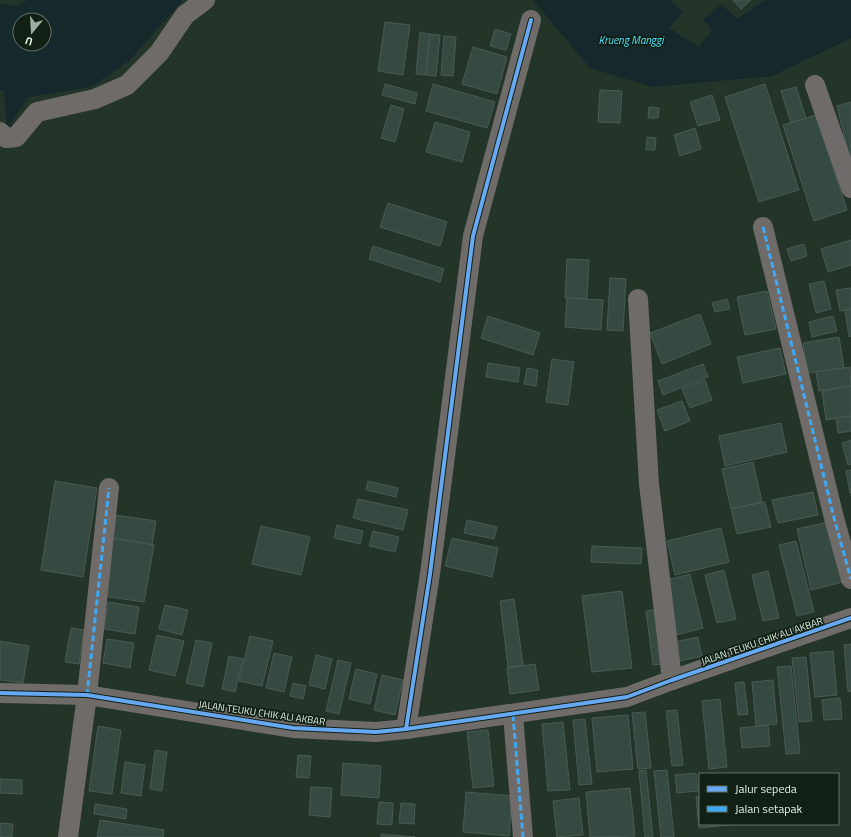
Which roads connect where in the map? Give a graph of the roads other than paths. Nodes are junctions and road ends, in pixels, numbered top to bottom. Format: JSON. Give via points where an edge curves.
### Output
{"nodes":[{"id":1,"x":205,"y":0,"type":"edge"},
{"id":2,"x":531,"y":20,"type":"dead end"},
{"id":3,"x":815,"y":84,"type":"dead end"},
{"id":4,"x":0,"y":132,"type":"edge"},
{"id":5,"x":851,"y":188,"type":"edge"},
{"id":6,"x":763,"y":227,"type":"dead end"},
{"id":7,"x":638,"y":299,"type":"dead end"},
{"id":8,"x":109,"y":488,"type":"dead end"},
{"id":9,"x":851,"y":579,"type":"edge"},
{"id":10,"x":851,"y":618,"type":"edge"},
{"id":11,"x":672,"y":680,"type":"junction"},
{"id":12,"x":0,"y":693,"type":"edge"},
{"id":13,"x":87,"y":695,"type":"junction"},
{"id":14,"x":513,"y":715,"type":"junction"},
{"id":15,"x":406,"y":729,"type":"junction"},
{"id":16,"x":68,"y":837,"type":"edge"},
{"id":17,"x":523,"y":837,"type":"edge"}],
"edges":[{"from":1,"to":4,"type":"street","via":[[185,15],[159,53],[127,85],[95,99],[37,112],[16,137],[6,138]]},
{"from":2,"to":15,"type":"street","via":[[473,236],[430,574]]},
{"from":3,"to":5,"type":"street"},
{"from":6,"to":9,"type":"street"},
{"from":7,"to":11,"type":"street","via":[[650,484]]},
{"from":8,"to":13,"type":"street"},
{"from":10,"to":11,"type":"street","name":"JALAN TEUKU CHIK ALI AKBAR"},
{"from":11,"to":14,"type":"street","name":"JALAN TEUKU CHIK ALI AKBAR","via":[[627,698]]},
{"from":12,"to":13,"type":"street","name":"JALAN TEUKU CHIK ALI AKBAR"},
{"from":13,"to":15,"type":"street","name":"JALAN TEUKU CHIK ALI AKBAR","via":[[293,728],[376,732]]},
{"from":13,"to":16,"type":"street"},
{"from":14,"to":15,"type":"street","name":"JALAN TEUKU CHIK ALI AKBAR"},
{"from":14,"to":17,"type":"street"}]}
